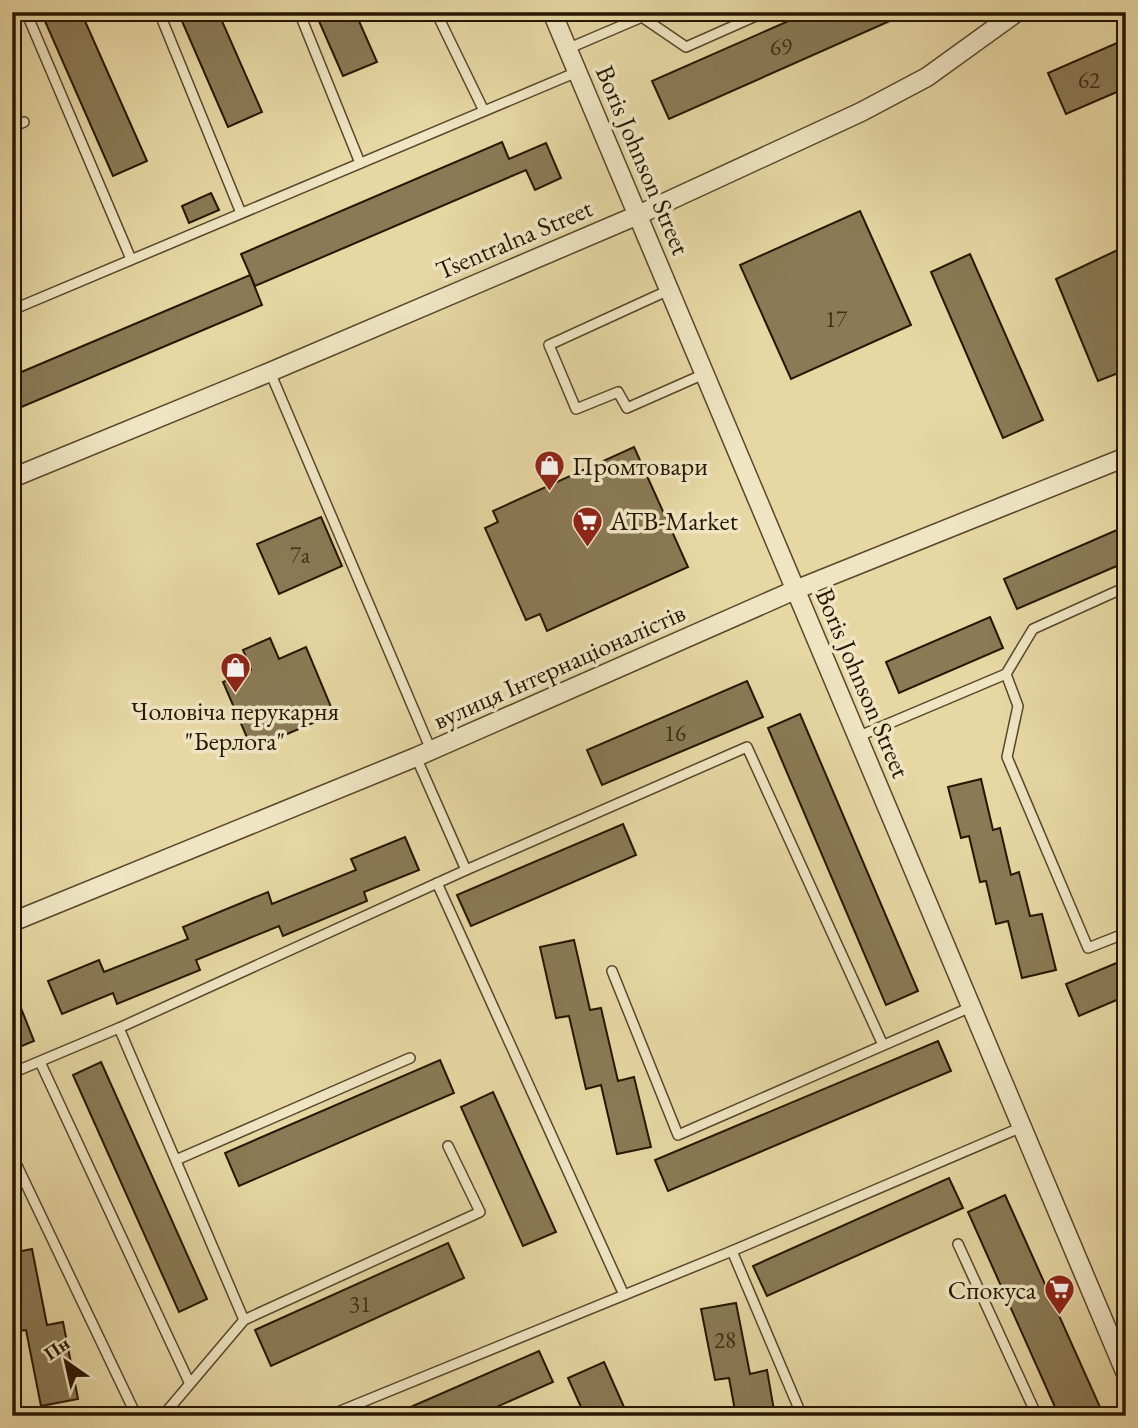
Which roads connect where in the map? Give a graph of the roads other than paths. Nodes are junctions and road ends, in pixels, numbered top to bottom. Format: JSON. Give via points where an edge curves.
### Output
{"nodes":[{"id":1,"x":26,"y":12,"type":"edge"},
{"id":2,"x":159,"y":12,"type":"edge"},
{"id":3,"x":299,"y":12,"type":"edge"},
{"id":4,"x":436,"y":12,"type":"edge"},
{"id":5,"x":552,"y":12,"type":"edge"},
{"id":6,"x":653,"y":12,"type":"edge"},
{"id":7,"x":765,"y":12,"type":"edge"},
{"id":8,"x":1017,"y":12,"type":"edge"},
{"id":9,"x":642,"y":17,"type":"junction"},
{"id":10,"x":567,"y":49,"type":"junction"},
{"id":11,"x":577,"y":72,"type":"junction"},
{"id":12,"x":484,"y":111,"type":"junction"},
{"id":13,"x":24,"y":122,"type":"dead end"},
{"id":14,"x":12,"y":127,"type":"edge"},
{"id":15,"x":360,"y":163,"type":"junction"},
{"id":16,"x":241,"y":213,"type":"junction"},
{"id":17,"x":638,"y":215,"type":"junction"},
{"id":18,"x":131,"y":259,"type":"junction"},
{"id":19,"x":669,"y":290,"type":"junction"},
{"id":20,"x":12,"y":310,"type":"edge"},
{"id":21,"x":270,"y":372,"type":"junction"},
{"id":22,"x":704,"y":374,"type":"junction"},
{"id":23,"x":1126,"y":457,"type":"edge"},
{"id":24,"x":12,"y":478,"type":"edge"},
{"id":25,"x":1126,"y":587,"type":"edge"},
{"id":26,"x":795,"y":590,"type":"junction"},
{"id":27,"x":1006,"y":674,"type":"junction"},
{"id":28,"x":857,"y":737,"type":"junction"},
{"id":29,"x":424,"y":754,"type":"junction"},
{"id":30,"x":466,"y":870,"type":"junction"},
{"id":31,"x":437,"y":883,"type":"junction"},
{"id":32,"x":12,"y":922,"type":"edge"},
{"id":33,"x":1126,"y":933,"type":"edge"},
{"id":34,"x":612,"y":971,"type":"dead end"},
{"id":35,"x":971,"y":1007,"type":"junction"},
{"id":36,"x":119,"y":1028,"type":"junction"},
{"id":37,"x":883,"y":1045,"type":"junction"},
{"id":38,"x":410,"y":1058,"type":"dead end"},
{"id":39,"x":40,"y":1062,"type":"junction"},
{"id":40,"x":12,"y":1073,"type":"edge"},
{"id":41,"x":1022,"y":1127,"type":"junction"},
{"id":42,"x":448,"y":1146,"type":"dead end"},
{"id":43,"x":12,"y":1155,"type":"edge"},
{"id":44,"x":176,"y":1160,"type":"junction"},
{"id":45,"x":958,"y":1244,"type":"dead end"},
{"id":46,"x":732,"y":1251,"type":"junction"},
{"id":47,"x":624,"y":1295,"type":"junction"},
{"id":48,"x":244,"y":1320,"type":"junction"},
{"id":49,"x":1126,"y":1374,"type":"edge"},
{"id":50,"x":189,"y":1382,"type":"junction"},
{"id":51,"x":167,"y":1411,"type":"junction"},
{"id":52,"x":135,"y":1415,"type":"edge"},
{"id":53,"x":151,"y":1416,"type":"edge"},
{"id":54,"x":176,"y":1416,"type":"edge"},
{"id":55,"x":328,"y":1416,"type":"edge"},
{"id":56,"x":802,"y":1416,"type":"edge"},
{"id":57,"x":1037,"y":1416,"type":"edge"}],
"edges":[{"from":1,"to":18,"type":"lane"},
{"from":2,"to":16,"type":"lane"},
{"from":3,"to":15,"type":"lane"},
{"from":4,"to":12,"type":"lane"},
{"from":5,"to":10,"type":"street","name":"Boris Johnson Street"},
{"from":6,"to":9,"type":"lane"},
{"from":7,"to":9,"type":"lane","via":[[685,47]]},
{"from":8,"to":17,"type":"street","name":"Tsentralna Street","via":[[927,77]]},
{"from":9,"to":10,"type":"lane"},
{"from":10,"to":11,"type":"street","name":"Boris Johnson Street"},
{"from":11,"to":12,"type":"lane"},
{"from":11,"to":17,"type":"street","name":"Boris Johnson Street"},
{"from":12,"to":15,"type":"lane"},
{"from":13,"to":14,"type":"lane"},
{"from":15,"to":16,"type":"lane"},
{"from":16,"to":18,"type":"lane"},
{"from":17,"to":19,"type":"street","name":"Boris Johnson Street"},
{"from":17,"to":21,"type":"street","name":"Tsentralna Street"},
{"from":18,"to":20,"type":"lane"},
{"from":19,"to":22,"type":"street","name":"Boris Johnson Street"},
{"from":19,"to":22,"type":"lane","via":[[549,345],[576,409],[618,391],[627,408]]},
{"from":21,"to":24,"type":"street","name":"Tsentralna Street"},
{"from":21,"to":29,"type":"lane"},
{"from":22,"to":26,"type":"street","name":"Boris Johnson Street"},
{"from":23,"to":26,"type":"street","name":"вулиця Інтернаціоналістів"},
{"from":25,"to":27,"type":"lane","via":[[1033,629]]},
{"from":26,"to":28,"type":"street","name":"Boris Johnson Street"},
{"from":26,"to":29,"type":"street","name":"вулиця Інтернаціоналістів"},
{"from":27,"to":28,"type":"lane"},
{"from":27,"to":33,"type":"lane","via":[[1018,706],[1007,757],[1088,948]]},
{"from":28,"to":35,"type":"street","name":"Boris Johnson Street"},
{"from":29,"to":30,"type":"lane"},
{"from":29,"to":32,"type":"street","name":"вулиця Інтернаціоналістів"},
{"from":30,"to":31,"type":"lane"},
{"from":30,"to":37,"type":"lane","via":[[747,747]]},
{"from":31,"to":36,"type":"lane"},
{"from":31,"to":47,"type":"lane"},
{"from":34,"to":37,"type":"lane","via":[[678,1135]]},
{"from":35,"to":37,"type":"lane"},
{"from":35,"to":41,"type":"street","name":"Boris Johnson Street"},
{"from":36,"to":39,"type":"lane"},
{"from":36,"to":44,"type":"lane"},
{"from":38,"to":44,"type":"lane"},
{"from":39,"to":40,"type":"lane"},
{"from":39,"to":50,"type":"lane"},
{"from":41,"to":46,"type":"lane"},
{"from":41,"to":49,"type":"street","name":"Boris Johnson Street"},
{"from":42,"to":48,"type":"lane","via":[[480,1212]]},
{"from":43,"to":52,"type":"lane"},
{"from":44,"to":48,"type":"lane"},
{"from":45,"to":57,"type":"lane"},
{"from":46,"to":47,"type":"lane"},
{"from":46,"to":56,"type":"lane"},
{"from":47,"to":55,"type":"lane"},
{"from":48,"to":50,"type":"lane"},
{"from":50,"to":51,"type":"lane"},
{"from":51,"to":53,"type":"lane"},
{"from":51,"to":54,"type":"lane"},
{"from":52,"to":53,"type":"lane"}]}
